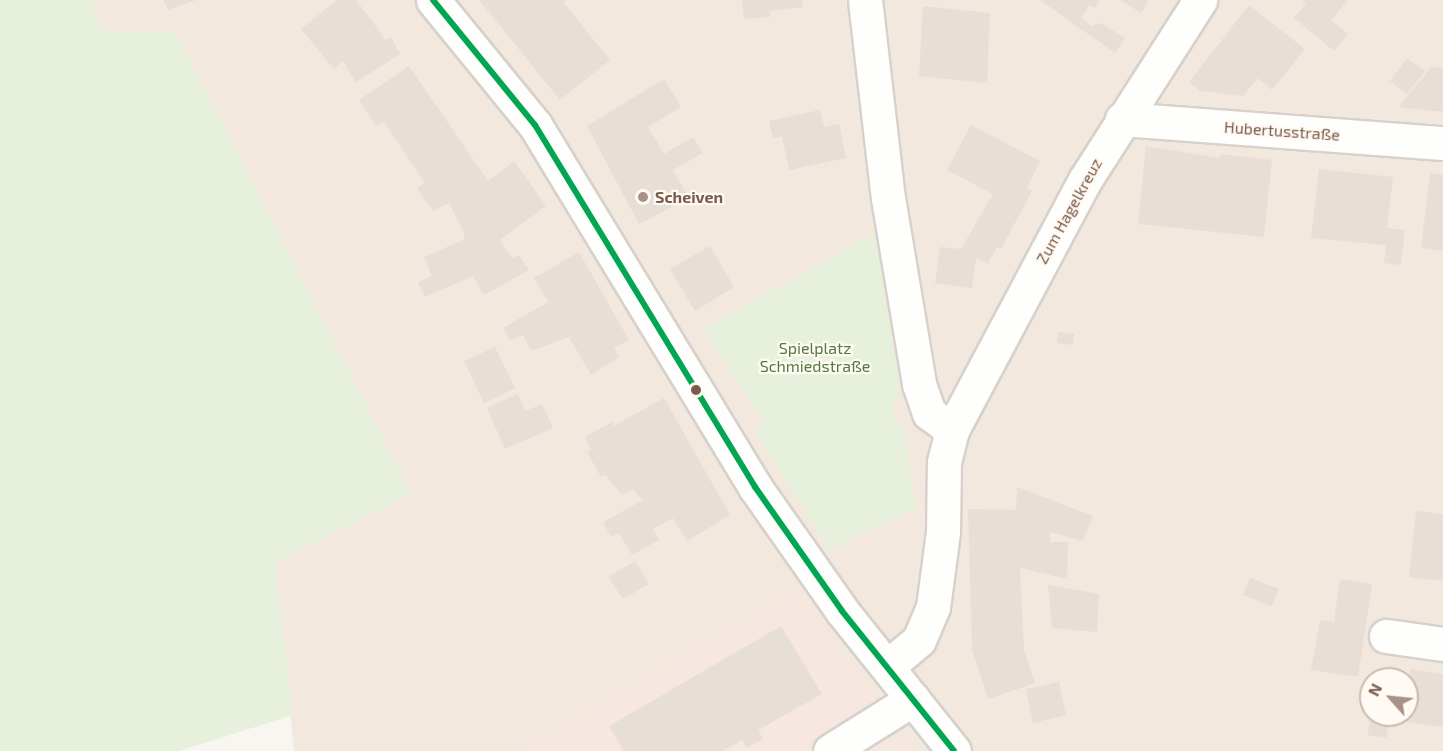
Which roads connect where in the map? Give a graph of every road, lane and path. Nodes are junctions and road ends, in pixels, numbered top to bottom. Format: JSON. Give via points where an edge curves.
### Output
{"nodes":[{"id":1,"x":434,"y":0,"type":"edge"},
{"id":2,"x":865,"y":0,"type":"edge"},
{"id":3,"x":1200,"y":0,"type":"edge"},
{"id":4,"x":1122,"y":119,"type":"junction"},
{"id":5,"x":1443,"y":143,"type":"edge"},
{"id":6,"x":952,"y":430,"type":"junction"},
{"id":7,"x":1386,"y":636,"type":"dead end"},
{"id":8,"x":1443,"y":644,"type":"edge"},
{"id":9,"x":888,"y":666,"type":"junction"},
{"id":10,"x":913,"y":699,"type":"junction"},
{"id":11,"x":830,"y":751,"type":"edge"},
{"id":12,"x":954,"y":751,"type":"edge"}],
"edges":[{"from":1,"to":9,"type":"street","via":[[536,125],[755,487],[842,611]]},
{"from":2,"to":6,"type":"street","via":[[888,198],[919,384],[930,413]]},
{"from":3,"to":4,"type":"street","name":"Zum Hagelkreuz"},
{"from":4,"to":5,"type":"street","name":"Hubertusstraße"},
{"from":4,"to":6,"type":"street","name":"Zum Hagelkreuz","via":[[1084,180]]},
{"from":6,"to":9,"type":"street","name":"Zum Hagelkreuz","via":[[944,462],[943,532],[933,607],[920,640]]},
{"from":7,"to":8,"type":"street"},
{"from":9,"to":10,"type":"street"},
{"from":10,"to":11,"type":"street"},
{"from":10,"to":12,"type":"street"}]}
